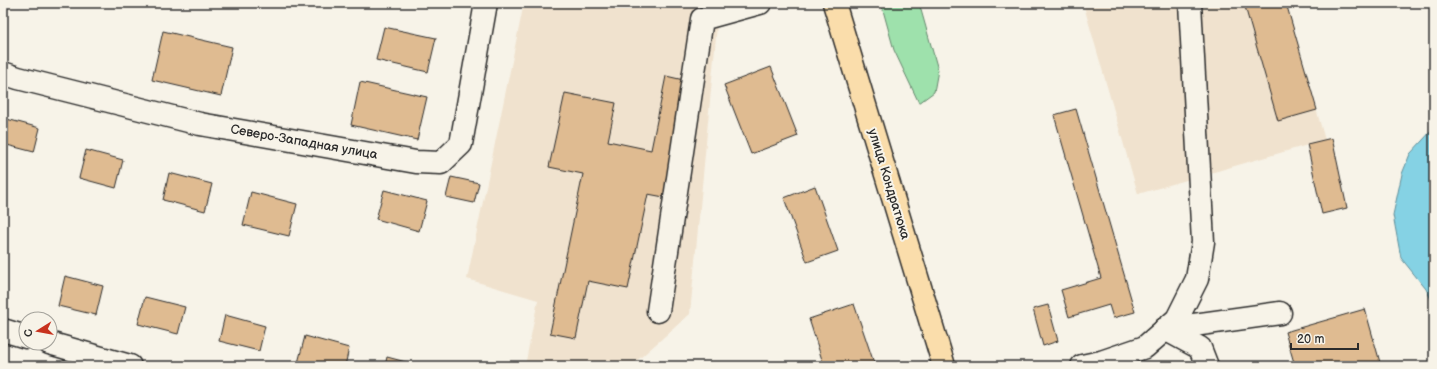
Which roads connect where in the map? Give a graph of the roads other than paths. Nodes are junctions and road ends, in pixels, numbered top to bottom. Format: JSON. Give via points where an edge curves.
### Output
{"nodes":[{"id":1,"x":486,"y":3,"type":"edge"},
{"id":2,"x":760,"y":3,"type":"edge"},
{"id":3,"x":834,"y":3,"type":"edge"},
{"id":4,"x":1190,"y":3,"type":"edge"},
{"id":5,"x":3,"y":73,"type":"edge"},
{"id":6,"x":658,"y":311,"type":"dead end"},
{"id":7,"x":1280,"y":313,"type":"dead end"},
{"id":8,"x":1165,"y":329,"type":"junction"},
{"id":9,"x":3,"y":330,"type":"edge"},
{"id":10,"x":18,"y":335,"type":"edge"},
{"id":11,"x":58,"y":346,"type":"edge"},
{"id":12,"x":130,"y":366,"type":"edge"},
{"id":13,"x":944,"y":366,"type":"edge"},
{"id":14,"x":1082,"y":366,"type":"edge"},
{"id":15,"x":1207,"y":366,"type":"edge"}],
"edges":[{"from":1,"to":5,"type":"street","name":"Северо-Западная улица","via":[[461,144],[441,163],[416,162],[200,124]]},
{"from":2,"to":6,"type":"street","via":[[702,19]]},
{"from":3,"to":13,"type":"main road","name":"улица Кондратюка"},
{"from":4,"to":8,"type":"street","via":[[1203,242],[1197,279],[1177,319]]},
{"from":7,"to":8,"type":"street"},
{"from":8,"to":14,"type":"street","via":[[1145,347]]},
{"from":8,"to":15,"type":"street","via":[[1200,348]]},
{"from":9,"to":10,"type":"street"},
{"from":11,"to":12,"type":"street"}]}
